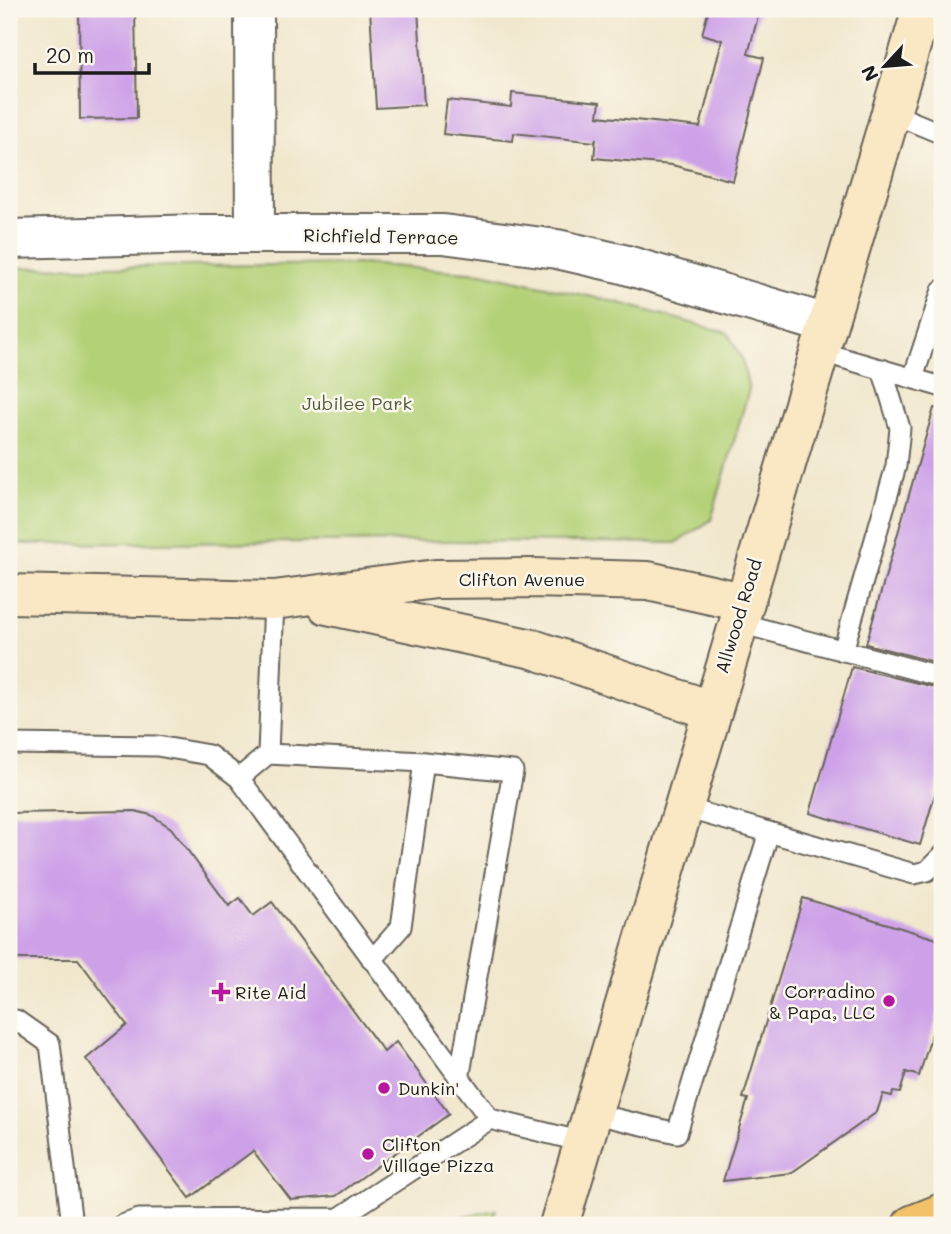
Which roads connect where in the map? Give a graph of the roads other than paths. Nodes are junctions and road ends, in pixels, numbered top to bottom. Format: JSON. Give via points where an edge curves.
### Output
{"nodes":[{"id":1,"x":254,"y":9,"type":"edge"},
{"id":2,"x":927,"y":20,"type":"edge"},
{"id":3,"x":890,"y":112,"type":"junction"},
{"id":4,"x":942,"y":134,"type":"edge"},
{"id":5,"x":255,"y":234,"type":"junction"},
{"id":6,"x":9,"y":239,"type":"edge"},
{"id":7,"x":942,"y":290,"type":"edge"},
{"id":8,"x":822,"y":337,"type":"junction"},
{"id":9,"x":882,"y":369,"type":"junction"},
{"id":10,"x":913,"y":378,"type":"junction"},
{"id":11,"x":942,"y":387,"type":"edge"},
{"id":12,"x":9,"y":594,"type":"edge"},
{"id":13,"x":288,"y":600,"type":"junction"},
{"id":14,"x":740,"y":612,"type":"junction"},
{"id":15,"x":843,"y":651,"type":"junction"},
{"id":16,"x":942,"y":677,"type":"edge"},
{"id":17,"x":710,"y":710,"type":"junction"},
{"id":18,"x":9,"y":744,"type":"edge"},
{"id":19,"x":268,"y":754,"type":"junction"},
{"id":20,"x":424,"y":762,"type":"junction"},
{"id":21,"x":239,"y":778,"type":"junction"},
{"id":22,"x":682,"y":807,"type":"junction"},
{"id":23,"x":769,"y":832,"type":"junction"},
{"id":24,"x":942,"y":856,"type":"edge"},
{"id":25,"x":372,"y":960,"type":"junction"},
{"id":26,"x":9,"y":1020,"type":"edge"},
{"id":27,"x":459,"y":1079,"type":"junction"},
{"id":28,"x":490,"y":1119,"type":"junction"},
{"id":29,"x":587,"y":1127,"type":"junction"},
{"id":30,"x":942,"y":1213,"type":"edge"},
{"id":31,"x":72,"y":1225,"type":"edge"},
{"id":32,"x":122,"y":1225,"type":"edge"},
{"id":33,"x":559,"y":1225,"type":"edge"},
{"id":34,"x":912,"y":1225,"type":"edge"}],
"edges":[{"from":1,"to":5,"type":"street"},
{"from":2,"to":3,"type":"main road","name":"Allwood Road"},
{"from":3,"to":4,"type":"lane"},
{"from":3,"to":8,"type":"main road","name":"Allwood Road"},
{"from":5,"to":6,"type":"street","name":"Richfield Terrace"},
{"from":5,"to":8,"type":"street","name":"Richfield Terrace","via":[[443,234],[557,249],[623,264]]},
{"from":7,"to":10,"type":"lane"},
{"from":8,"to":9,"type":"lane"},
{"from":8,"to":14,"type":"main road","name":"Allwood Road"},
{"from":9,"to":10,"type":"lane"},
{"from":9,"to":15,"type":"lane","via":[[900,428],[896,466]]},
{"from":10,"to":11,"type":"lane"},
{"from":12,"to":13,"type":"main road","name":"Clifton Avenue"},
{"from":13,"to":14,"type":"main road","name":"Clifton Avenue","via":[[436,579],[648,581]]},
{"from":13,"to":17,"type":"main road","name":"Clifton Avenue","via":[[533,649]]},
{"from":13,"to":19,"type":"lane"},
{"from":14,"to":15,"type":"lane"},
{"from":14,"to":17,"type":"main road","name":"Allwood Road"},
{"from":15,"to":16,"type":"lane"},
{"from":17,"to":22,"type":"main road","name":"Allwood Road"},
{"from":18,"to":21,"type":"lane","via":[[157,746],[209,755]]},
{"from":19,"to":20,"type":"lane"},
{"from":19,"to":21,"type":"lane"},
{"from":20,"to":25,"type":"lane","via":[[401,927]]},
{"from":20,"to":27,"type":"lane","via":[[513,771]]},
{"from":21,"to":25,"type":"lane"},
{"from":22,"to":23,"type":"lane"},
{"from":22,"to":29,"type":"main road","name":"Allwood Road"},
{"from":23,"to":24,"type":"lane","via":[[914,874],[927,871]]},
{"from":23,"to":29,"type":"lane","via":[[677,1133]]},
{"from":25,"to":27,"type":"lane"},
{"from":26,"to":31,"type":"lane","via":[[16,1020],[50,1044]]},
{"from":27,"to":28,"type":"lane"},
{"from":28,"to":29,"type":"lane"},
{"from":28,"to":32,"type":"lane","via":[[339,1218],[139,1219]]},
{"from":29,"to":33,"type":"main road","name":"Allwood Road"},
{"from":30,"to":34,"type":"highway"}]}
